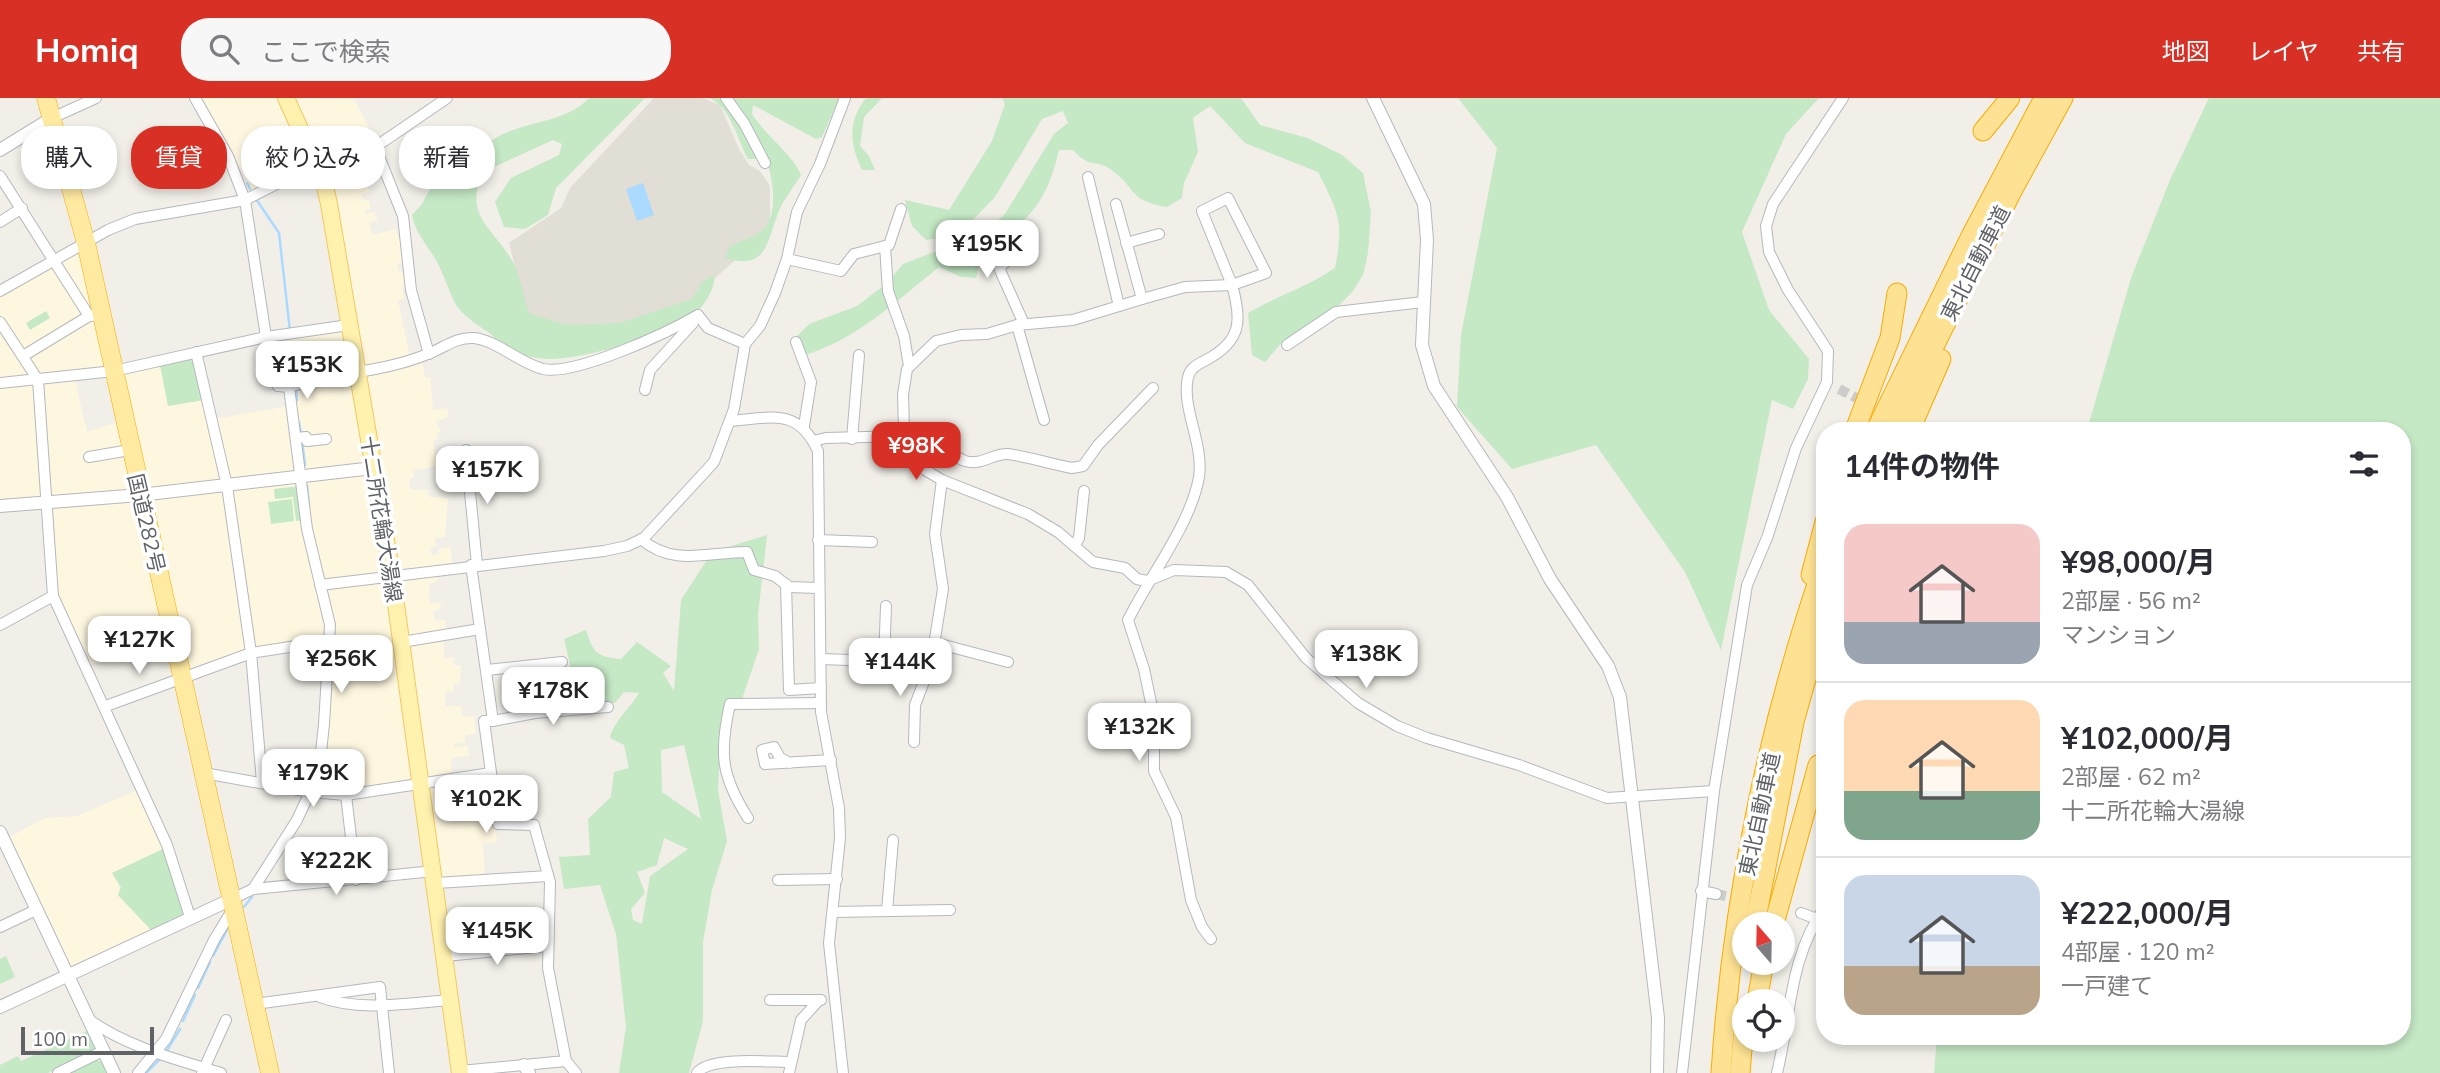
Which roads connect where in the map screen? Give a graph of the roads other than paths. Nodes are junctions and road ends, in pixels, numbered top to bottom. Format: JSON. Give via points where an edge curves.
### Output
{"nodes":[{"id":1,"x":46,"y":98,"type":"edge"},
{"id":2,"x":96,"y":98,"type":"edge"},
{"id":3,"x":195,"y":98,"type":"edge"},
{"id":4,"x":286,"y":98,"type":"edge"},
{"id":5,"x":447,"y":98,"type":"edge"},
{"id":6,"x":726,"y":98,"type":"edge"},
{"id":7,"x":845,"y":98,"type":"edge"},
{"id":8,"x":1373,"y":98,"type":"edge"},
{"id":9,"x":1843,"y":98,"type":"edge"},
{"id":10,"x":2010,"y":98,"type":"edge"},
{"id":11,"x":2044,"y":98,"type":"edge"},
{"id":12,"x":2063,"y":98,"type":"edge"},
{"id":13,"x":52,"y":118,"type":"junction"},
{"id":14,"x":299,"y":126,"type":"edge"},
{"id":15,"x":1983,"y":131,"type":"dead end"},
{"id":16,"x":385,"y":143,"type":"edge"},
{"id":17,"x":0,"y":150,"type":"edge"},
{"id":18,"x":765,"y":163,"type":"dead end"},
{"id":19,"x":385,"y":171,"type":"edge"},
{"id":20,"x":0,"y":176,"type":"edge"},
{"id":21,"x":1088,"y":177,"type":"dead end"},
{"id":22,"x":267,"y":189,"type":"edge"},
{"id":23,"x":325,"y":189,"type":"edge"},
{"id":24,"x":2012,"y":191,"type":"junction"},
{"id":25,"x":245,"y":200,"type":"junction"},
{"id":26,"x":1115,"y":204,"type":"dead end"},
{"id":27,"x":22,"y":208,"type":"junction"},
{"id":28,"x":901,"y":209,"type":"dead end"},
{"id":29,"x":0,"y":222,"type":"edge"},
{"id":30,"x":1159,"y":234,"type":"dead end"},
{"id":31,"x":86,"y":243,"type":"junction"},
{"id":32,"x":1126,"y":243,"type":"junction"},
{"id":33,"x":885,"y":246,"type":"junction"},
{"id":34,"x":1020,"y":249,"type":"dead end"},
{"id":35,"x":787,"y":259,"type":"junction"},
{"id":36,"x":57,"y":260,"type":"junction"},
{"id":37,"x":1232,"y":285,"type":"junction"},
{"id":38,"x":0,"y":291,"type":"edge"},
{"id":39,"x":1897,"y":293,"type":"dead end"},
{"id":40,"x":1142,"y":299,"type":"junction"},
{"id":41,"x":1423,"y":302,"type":"junction"},
{"id":42,"x":1119,"y":306,"type":"junction"},
{"id":43,"x":96,"y":315,"type":"junction"},
{"id":44,"x":701,"y":319,"type":"junction"},
{"id":45,"x":0,"y":323,"type":"edge"},
{"id":46,"x":349,"y":325,"type":"junction"},
{"id":47,"x":1021,"y":325,"type":"junction"},
{"id":48,"x":266,"y":337,"type":"junction"},
{"id":49,"x":796,"y":342,"type":"dead end"},
{"id":50,"x":745,"y":344,"type":"junction"},
{"id":51,"x":1287,"y":345,"type":"dead end"},
{"id":52,"x":196,"y":352,"type":"junction"},
{"id":53,"x":429,"y":354,"type":"junction"},
{"id":54,"x":859,"y":355,"type":"dead end"},
{"id":55,"x":23,"y":356,"type":"junction"},
{"id":56,"x":909,"y":366,"type":"junction"},
{"id":57,"x":114,"y":371,"type":"junction"},
{"id":58,"x":358,"y":374,"type":"junction"},
{"id":59,"x":38,"y":380,"type":"junction"},
{"id":60,"x":1827,"y":382,"type":"junction"},
{"id":61,"x":0,"y":383,"type":"edge"},
{"id":62,"x":289,"y":387,"type":"junction"},
{"id":63,"x":1153,"y":388,"type":"dead end"},
{"id":64,"x":1839,"y":389,"type":"tunnel mouth"},
{"id":65,"x":645,"y":390,"type":"dead end"},
{"id":66,"x":1044,"y":420,"type":"dead end"},
{"id":67,"x":730,"y":421,"type":"junction"},
{"id":68,"x":1858,"y":422,"type":"edge"},
{"id":69,"x":1880,"y":422,"type":"edge"},
{"id":70,"x":1896,"y":422,"type":"edge"},
{"id":71,"x":1913,"y":422,"type":"edge"},
{"id":72,"x":804,"y":426,"type":"junction"},
{"id":73,"x":300,"y":438,"type":"junction"},
{"id":74,"x":908,"y":438,"type":"junction"},
{"id":75,"x":326,"y":439,"type":"dead end"},
{"id":76,"x":852,"y":439,"type":"junction"},
{"id":77,"x":813,"y":441,"type":"junction"},
{"id":78,"x":130,"y":450,"type":"junction"},
{"id":79,"x":466,"y":450,"type":"dead end"},
{"id":80,"x":89,"y":457,"type":"dead end"},
{"id":81,"x":373,"y":468,"type":"junction"},
{"id":82,"x":302,"y":478,"type":"junction"},
{"id":83,"x":942,"y":480,"type":"junction"},
{"id":84,"x":228,"y":486,"type":"junction"},
{"id":85,"x":1084,"y":491,"type":"dead end"},
{"id":86,"x":140,"y":495,"type":"junction"},
{"id":87,"x":48,"y":501,"type":"junction"},
{"id":88,"x":0,"y":506,"type":"edge"},
{"id":89,"x":641,"y":539,"type":"junction"},
{"id":90,"x":818,"y":540,"type":"junction"},
{"id":91,"x":872,"y":542,"type":"dead end"},
{"id":92,"x":1074,"y":546,"type":"junction"},
{"id":93,"x":1816,"y":561,"type":"edge"},
{"id":94,"x":474,"y":565,"type":"junction"},
{"id":95,"x":392,"y":575,"type":"junction"},
{"id":96,"x":1147,"y":581,"type":"junction"},
{"id":97,"x":786,"y":584,"type":"junction"},
{"id":98,"x":324,"y":585,"type":"junction"},
{"id":99,"x":818,"y":588,"type":"junction"},
{"id":100,"x":1816,"y":592,"type":"edge"},
{"id":101,"x":53,"y":596,"type":"junction"},
{"id":102,"x":886,"y":606,"type":"dead end"},
{"id":103,"x":0,"y":625,"type":"edge"},
{"id":104,"x":480,"y":629,"type":"junction"},
{"id":105,"x":328,"y":640,"type":"junction"},
{"id":106,"x":401,"y":642,"type":"junction"},
{"id":107,"x":936,"y":643,"type":"junction"},
{"id":108,"x":1816,"y":643,"type":"edge"},
{"id":109,"x":251,"y":653,"type":"junction"},
{"id":110,"x":821,"y":659,"type":"junction"},
{"id":111,"x":562,"y":662,"type":"dead end"},
{"id":112,"x":884,"y":662,"type":"junction"},
{"id":113,"x":1008,"y":662,"type":"dead end"},
{"id":114,"x":931,"y":663,"type":"junction"},
{"id":115,"x":487,"y":670,"type":"junction"},
{"id":116,"x":183,"y":676,"type":"junction"},
{"id":117,"x":821,"y":688,"type":"junction"},
{"id":118,"x":821,"y":702,"type":"junction"},
{"id":119,"x":106,"y":706,"type":"junction"},
{"id":120,"x":608,"y":707,"type":"dead end"},
{"id":121,"x":1779,"y":720,"type":"junction"},
{"id":122,"x":493,"y":721,"type":"junction"},
{"id":123,"x":914,"y":742,"type":"dead end"},
{"id":124,"x":831,"y":760,"type":"junction"},
{"id":125,"x":790,"y":763,"type":"dead end"},
{"id":126,"x":1816,"y":772,"type":"edge"},
{"id":127,"x":204,"y":773,"type":"junction"},
{"id":128,"x":491,"y":773,"type":"junction"},
{"id":129,"x":262,"y":782,"type":"junction"},
{"id":130,"x":422,"y":782,"type":"junction"},
{"id":131,"x":1714,"y":791,"type":"junction"},
{"id":132,"x":310,"y":792,"type":"junction"},
{"id":133,"x":1633,"y":794,"type":"junction"},
{"id":134,"x":346,"y":795,"type":"junction"},
{"id":135,"x":748,"y":818,"type":"dead end"},
{"id":136,"x":0,"y":832,"type":"edge"},
{"id":137,"x":893,"y":840,"type":"dead end"},
{"id":138,"x":548,"y":876,"type":"junction"},
{"id":139,"x":435,"y":877,"type":"junction"},
{"id":140,"x":837,"y":879,"type":"junction"},
{"id":141,"x":356,"y":880,"type":"junction"},
{"id":142,"x":778,"y":880,"type":"dead end"},
{"id":143,"x":253,"y":889,"type":"junction"},
{"id":144,"x":1701,"y":891,"type":"junction"},
{"id":145,"x":1716,"y":894,"type":"tunnel mouth"},
{"id":146,"x":233,"y":903,"type":"junction"},
{"id":147,"x":36,"y":910,"type":"junction"},
{"id":148,"x":950,"y":910,"type":"dead end"},
{"id":149,"x":887,"y":911,"type":"junction"},
{"id":150,"x":833,"y":912,"type":"junction"},
{"id":151,"x":1757,"y":912,"type":"edge"},
{"id":152,"x":1777,"y":912,"type":"edge"},
{"id":153,"x":1801,"y":913,"type":"dead end"},
{"id":154,"x":190,"y":917,"type":"junction"},
{"id":155,"x":1816,"y":919,"type":"joint"},
{"id":156,"x":0,"y":927,"type":"edge"},
{"id":157,"x":1211,"y":939,"type":"dead end"},
{"id":158,"x":547,"y":946,"type":"junction"},
{"id":159,"x":445,"y":956,"type":"junction"},
{"id":160,"x":66,"y":976,"type":"junction"},
{"id":161,"x":317,"y":996,"type":"junction"},
{"id":162,"x":834,"y":999,"type":"junction"},
{"id":163,"x":451,"y":1000,"type":"junction"},
{"id":164,"x":770,"y":1000,"type":"dead end"},
{"id":165,"x":819,"y":1000,"type":"junction"},
{"id":166,"x":255,"y":1004,"type":"junction"},
{"id":167,"x":382,"y":1005,"type":"junction"},
{"id":168,"x":0,"y":1007,"type":"edge"},
{"id":169,"x":86,"y":1018,"type":"junction"},
{"id":170,"x":226,"y":1020,"type":"dead end"},
{"id":171,"x":103,"y":1051,"type":"junction"},
{"id":172,"x":1742,"y":1052,"type":"edge"},
{"id":173,"x":1750,"y":1052,"type":"edge"},
{"id":174,"x":153,"y":1053,"type":"junction"},
{"id":175,"x":566,"y":1061,"type":"junction"},
{"id":176,"x":181,"y":1067,"type":"edge"},
{"id":177,"x":790,"y":1067,"type":"edge"},
{"id":178,"x":526,"y":1069,"type":"edge"},
{"id":179,"x":203,"y":1070,"type":"edge"},
{"id":180,"x":460,"y":1072,"type":"edge"},
{"id":181,"x":58,"y":1073,"type":"edge"},
{"id":182,"x":114,"y":1073,"type":"edge"},
{"id":183,"x":138,"y":1073,"type":"edge"},
{"id":184,"x":220,"y":1073,"type":"edge"},
{"id":185,"x":270,"y":1073,"type":"edge"},
{"id":186,"x":389,"y":1073,"type":"edge"},
{"id":187,"x":576,"y":1073,"type":"edge"},
{"id":188,"x":697,"y":1073,"type":"edge"},
{"id":189,"x":843,"y":1073,"type":"edge"},
{"id":190,"x":1657,"y":1073,"type":"edge"},
{"id":191,"x":1682,"y":1073,"type":"edge"},
{"id":192,"x":1721,"y":1073,"type":"edge"},
{"id":193,"x":1740,"y":1073,"type":"edge"},
{"id":194,"x":1747,"y":1073,"type":"edge"},
{"id":195,"x":1777,"y":1073,"type":"edge"}],
"edges":[{"from":1,"to":13,"type":"highway","name":"国道282号"},
{"from":2,"to":13,"type":"street"},
{"from":3,"to":25,"type":"street","via":[[228,156]]},
{"from":4,"to":14,"type":"main road","name":"十二所花輪大湯線"},
{"from":5,"to":16,"type":"street"},
{"from":6,"to":18,"type":"street"},
{"from":7,"to":35,"type":"street","via":[[797,212]]},
{"from":8,"to":41,"type":"street","via":[[1424,204]]},
{"from":9,"to":60,"type":"street","via":[[1773,204],[1766,226],[1769,252],[1828,351]]},
{"from":10,"to":15,"type":"highway"},
{"from":11,"to":69,"type":"highway","name":"東北自動車道"},
{"from":12,"to":24,"type":"highway","name":"東北自動車道"},
{"from":13,"to":17,"type":"street"},
{"from":13,"to":31,"type":"highway","name":"国道282号"},
{"from":19,"to":53,"type":"street","via":[[403,216],[411,290]]},
{"from":20,"to":27,"type":"street"},
{"from":21,"to":42,"type":"street"},
{"from":22,"to":25,"type":"street"},
{"from":23,"to":46,"type":"main road","name":"十二所花輪大湯線"},
{"from":24,"to":70,"type":"highway","name":"東北自動車道"},
{"from":24,"to":71,"type":"highway"},
{"from":25,"to":31,"type":"street","via":[[135,219]]},
{"from":25,"to":48,"type":"street"},
{"from":26,"to":32,"type":"street"},
{"from":27,"to":29,"type":"street"},
{"from":27,"to":36,"type":"street"},
{"from":28,"to":33,"type":"street"},
{"from":30,"to":32,"type":"street"},
{"from":31,"to":36,"type":"street"},
{"from":31,"to":43,"type":"highway","name":"国道282号"},
{"from":32,"to":40,"type":"street"},
{"from":33,"to":35,"type":"street","via":[[855,254],[841,271]]},
{"from":33,"to":56,"type":"street","via":[[888,291]]},
{"from":34,"to":47,"type":"street","via":[[999,268]]},
{"from":35,"to":50,"type":"street","via":[[760,326]]},
{"from":36,"to":38,"type":"street"},
{"from":36,"to":43,"type":"street"},
{"from":37,"to":37,"type":"street","via":[[1202,211],[1228,198],[1266,273]]},
{"from":37,"to":40,"type":"street","via":[[1185,287]]},
{"from":37,"to":96,"type":"street","via":[[1239,323],[1229,343],[1192,367],[1188,379],[1200,447],[1199,479],[1171,547]]},
{"from":39,"to":68,"type":"highway","via":[[1890,338]]},
{"from":40,"to":42,"type":"street"},
{"from":41,"to":51,"type":"street","via":[[1336,312]]},
{"from":41,"to":133,"type":"street","via":[[1425,365],[1437,395],[1507,496],[1550,579],[1608,666],[1620,697]]},
{"from":42,"to":47,"type":"street","via":[[1073,320]]},
{"from":43,"to":55,"type":"street"},
{"from":43,"to":57,"type":"highway","name":"国道282号"},
{"from":44,"to":50,"type":"street","via":[[708,328]]},
{"from":44,"to":53,"type":"street","via":[[698,315],[649,341],[566,368],[545,370],[476,338],[447,343]]},
{"from":44,"to":65,"type":"street","via":[[690,325],[650,370]]},
{"from":45,"to":55,"type":"street"},
{"from":46,"to":48,"type":"street"},
{"from":46,"to":58,"type":"main road","name":"十二所花輪大湯線"},
{"from":47,"to":56,"type":"street","via":[[936,341]]},
{"from":47,"to":66,"type":"street"},
{"from":48,"to":52,"type":"street"},
{"from":48,"to":62,"type":"street","via":[[278,386]]},
{"from":49,"to":72,"type":"street","via":[[811,382]]},
{"from":50,"to":67,"type":"street"},
{"from":52,"to":57,"type":"street"},
{"from":52,"to":84,"type":"street"},
{"from":53,"to":58,"type":"street"},
{"from":54,"to":76,"type":"street"},
{"from":55,"to":59,"type":"street"},
{"from":56,"to":74,"type":"street","via":[[902,395]]},
{"from":57,"to":59,"type":"street"},
{"from":57,"to":78,"type":"highway","name":"国道282号"},
{"from":58,"to":62,"type":"street"},
{"from":58,"to":81,"type":"main road","name":"十二所花輪大湯線"},
{"from":59,"to":61,"type":"street"},
{"from":59,"to":87,"type":"street"},
{"from":60,"to":64,"type":"street"},
{"from":60,"to":131,"type":"street","via":[[1796,448],[1747,585]]},
{"from":62,"to":73,"type":"street"},
{"from":63,"to":74,"type":"street","via":[[1083,466],[1072,468],[1004,454],[983,462],[966,461],[941,446]]},
{"from":67,"to":72,"type":"street","via":[[790,419]]},
{"from":67,"to":89,"type":"street","via":[[714,462]]},
{"from":72,"to":77,"type":"street"},
{"from":73,"to":75,"type":"street"},
{"from":73,"to":82,"type":"street"},
{"from":74,"to":76,"type":"street"},
{"from":74,"to":83,"type":"street","via":[[925,470]]},
{"from":76,"to":77,"type":"street"},
{"from":77,"to":90,"type":"street","via":[[818,451]]},
{"from":78,"to":80,"type":"street"},
{"from":78,"to":86,"type":"highway","name":"国道282号"},
{"from":79,"to":94,"type":"street"},
{"from":81,"to":82,"type":"street"},
{"from":81,"to":95,"type":"main road","name":"十二所花輪大湯線"},
{"from":82,"to":84,"type":"street"},
{"from":82,"to":98,"type":"street"},
{"from":83,"to":92,"type":"street","via":[[1028,514]]},
{"from":83,"to":107,"type":"street","via":[[936,519],[943,589]]},
{"from":84,"to":86,"type":"street"},
{"from":84,"to":109,"type":"street"},
{"from":85,"to":92,"type":"street"},
{"from":86,"to":87,"type":"street"},
{"from":86,"to":116,"type":"highway","name":"国道282号"},
{"from":87,"to":88,"type":"street"},
{"from":87,"to":101,"type":"street"},
{"from":89,"to":94,"type":"street","via":[[604,551]]},
{"from":89,"to":97,"type":"street","via":[[675,557],[747,552],[754,570]]},
{"from":90,"to":91,"type":"street"},
{"from":90,"to":99,"type":"street"},
{"from":92,"to":96,"type":"street","via":[[1093,562],[1125,568]]},
{"from":93,"to":121,"type":"highway"},
{"from":94,"to":95,"type":"street"},
{"from":94,"to":104,"type":"street"},
{"from":95,"to":98,"type":"street"},
{"from":95,"to":106,"type":"main road","name":"十二所花輪大湯線"},
{"from":96,"to":133,"type":"street","via":[[1174,570],[1226,572],[1248,585],[1306,658],[1358,703],[1397,726],[1607,798]]},
{"from":96,"to":157,"type":"street","via":[[1128,620],[1154,718],[1154,771],[1176,817],[1191,900]]},
{"from":97,"to":99,"type":"street"},
{"from":97,"to":117,"type":"street","via":[[789,690]]},
{"from":98,"to":105,"type":"street"},
{"from":99,"to":110,"type":"street"},
{"from":100,"to":121,"type":"highway","name":"東北自動車道"},
{"from":101,"to":103,"type":"street"},
{"from":101,"to":119,"type":"street"},
{"from":102,"to":112,"type":"street"},
{"from":104,"to":106,"type":"street"},
{"from":104,"to":115,"type":"street"},
{"from":105,"to":109,"type":"street"},
{"from":105,"to":132,"type":"street","via":[[320,762]]},
{"from":106,"to":130,"type":"main road","name":"十二所花輪大湯線"},
{"from":107,"to":113,"type":"street"},
{"from":107,"to":114,"type":"street"},
{"from":108,"to":151,"type":"highway","name":"東北自動車道","via":[[1794,722]]},
{"from":109,"to":116,"type":"street"},
{"from":109,"to":129,"type":"street"},
{"from":110,"to":112,"type":"street"},
{"from":110,"to":117,"type":"street"},
{"from":111,"to":115,"type":"street"},
{"from":112,"to":114,"type":"street"},
{"from":114,"to":123,"type":"street","via":[[915,705]]},
{"from":115,"to":122,"type":"street"},
{"from":116,"to":119,"type":"street"},
{"from":116,"to":127,"type":"highway","name":"国道282号"},
{"from":117,"to":118,"type":"street"},
{"from":118,"to":124,"type":"street"},
{"from":118,"to":135,"type":"street","via":[[730,704],[722,764]]},
{"from":119,"to":154,"type":"street","via":[[167,845]]},
{"from":120,"to":122,"type":"street"},
{"from":121,"to":192,"type":"highway","name":"東北自動車道","via":[[1746,873]]},
{"from":122,"to":128,"type":"street","via":[[484,721]]},
{"from":124,"to":125,"type":"street"},
{"from":124,"to":140,"type":"street","via":[[839,808]]},
{"from":126,"to":152,"type":"highway"},
{"from":127,"to":129,"type":"street"},
{"from":127,"to":146,"type":"highway","name":"国道282号"},
{"from":128,"to":130,"type":"street"},
{"from":128,"to":138,"type":"street","via":[[498,824],[534,825]]},
{"from":129,"to":132,"type":"street"},
{"from":130,"to":134,"type":"street"},
{"from":130,"to":139,"type":"main road","name":"十二所花輪大湯線"},
{"from":131,"to":133,"type":"street"},
{"from":131,"to":144,"type":"street"},
{"from":132,"to":134,"type":"street"},
{"from":132,"to":143,"type":"street"},
{"from":133,"to":190,"type":"street","via":[[1658,1018]]},
{"from":134,"to":141,"type":"street"},
{"from":136,"to":147,"type":"street"},
{"from":137,"to":149,"type":"street"},
{"from":138,"to":139,"type":"street"},
{"from":138,"to":158,"type":"street"},
{"from":139,"to":141,"type":"street"},
{"from":139,"to":159,"type":"main road","name":"十二所花輪大湯線"},
{"from":140,"to":142,"type":"street"},
{"from":140,"to":150,"type":"street"},
{"from":141,"to":143,"type":"street"},
{"from":143,"to":146,"type":"street"},
{"from":144,"to":145,"type":"street"},
{"from":144,"to":191,"type":"street"},
{"from":146,"to":154,"type":"street"},
{"from":146,"to":166,"type":"highway","name":"国道282号"},
{"from":146,"to":174,"type":"street","via":[[177,1020]]},
{"from":147,"to":156,"type":"street"},
{"from":147,"to":160,"type":"street"},
{"from":148,"to":149,"type":"street"},
{"from":149,"to":150,"type":"street"},
{"from":150,"to":162,"type":"street","via":[[829,943]]},
{"from":153,"to":155,"type":"street"},
{"from":154,"to":160,"type":"street"},
{"from":155,"to":195,"type":"street","via":[[1791,985]]},
{"from":158,"to":159,"type":"street"},
{"from":158,"to":175,"type":"street"},
{"from":159,"to":163,"type":"main road","name":"十二所花輪大湯線"},
{"from":160,"to":168,"type":"street"},
{"from":160,"to":169,"type":"street"},
{"from":161,"to":166,"type":"street"},
{"from":161,"to":167,"type":"street"},
{"from":161,"to":167,"type":"street","via":[[380,987]]},
{"from":162,"to":165,"type":"street"},
{"from":162,"to":189,"type":"street"},
{"from":163,"to":167,"type":"street"},
{"from":163,"to":180,"type":"main road","name":"十二所花輪大湯線"},
{"from":164,"to":165,"type":"street"},
{"from":165,"to":177,"type":"street","via":[[801,1020]]},
{"from":166,"to":185,"type":"highway","name":"国道282号"},
{"from":167,"to":186,"type":"street"},
{"from":169,"to":171,"type":"street"},
{"from":169,"to":174,"type":"street"},
{"from":170,"to":179,"type":"street"},
{"from":171,"to":181,"type":"street"},
{"from":171,"to":182,"type":"street"},
{"from":172,"to":193,"type":"highway"},
{"from":173,"to":194,"type":"highway"},
{"from":174,"to":176,"type":"street"},
{"from":174,"to":183,"type":"street"},
{"from":175,"to":178,"type":"street"},
{"from":175,"to":187,"type":"street"},
{"from":176,"to":179,"type":"street"},
{"from":177,"to":188,"type":"street","via":[[718,1063]]},
{"from":178,"to":180,"type":"street"},
{"from":179,"to":184,"type":"street"}]}
